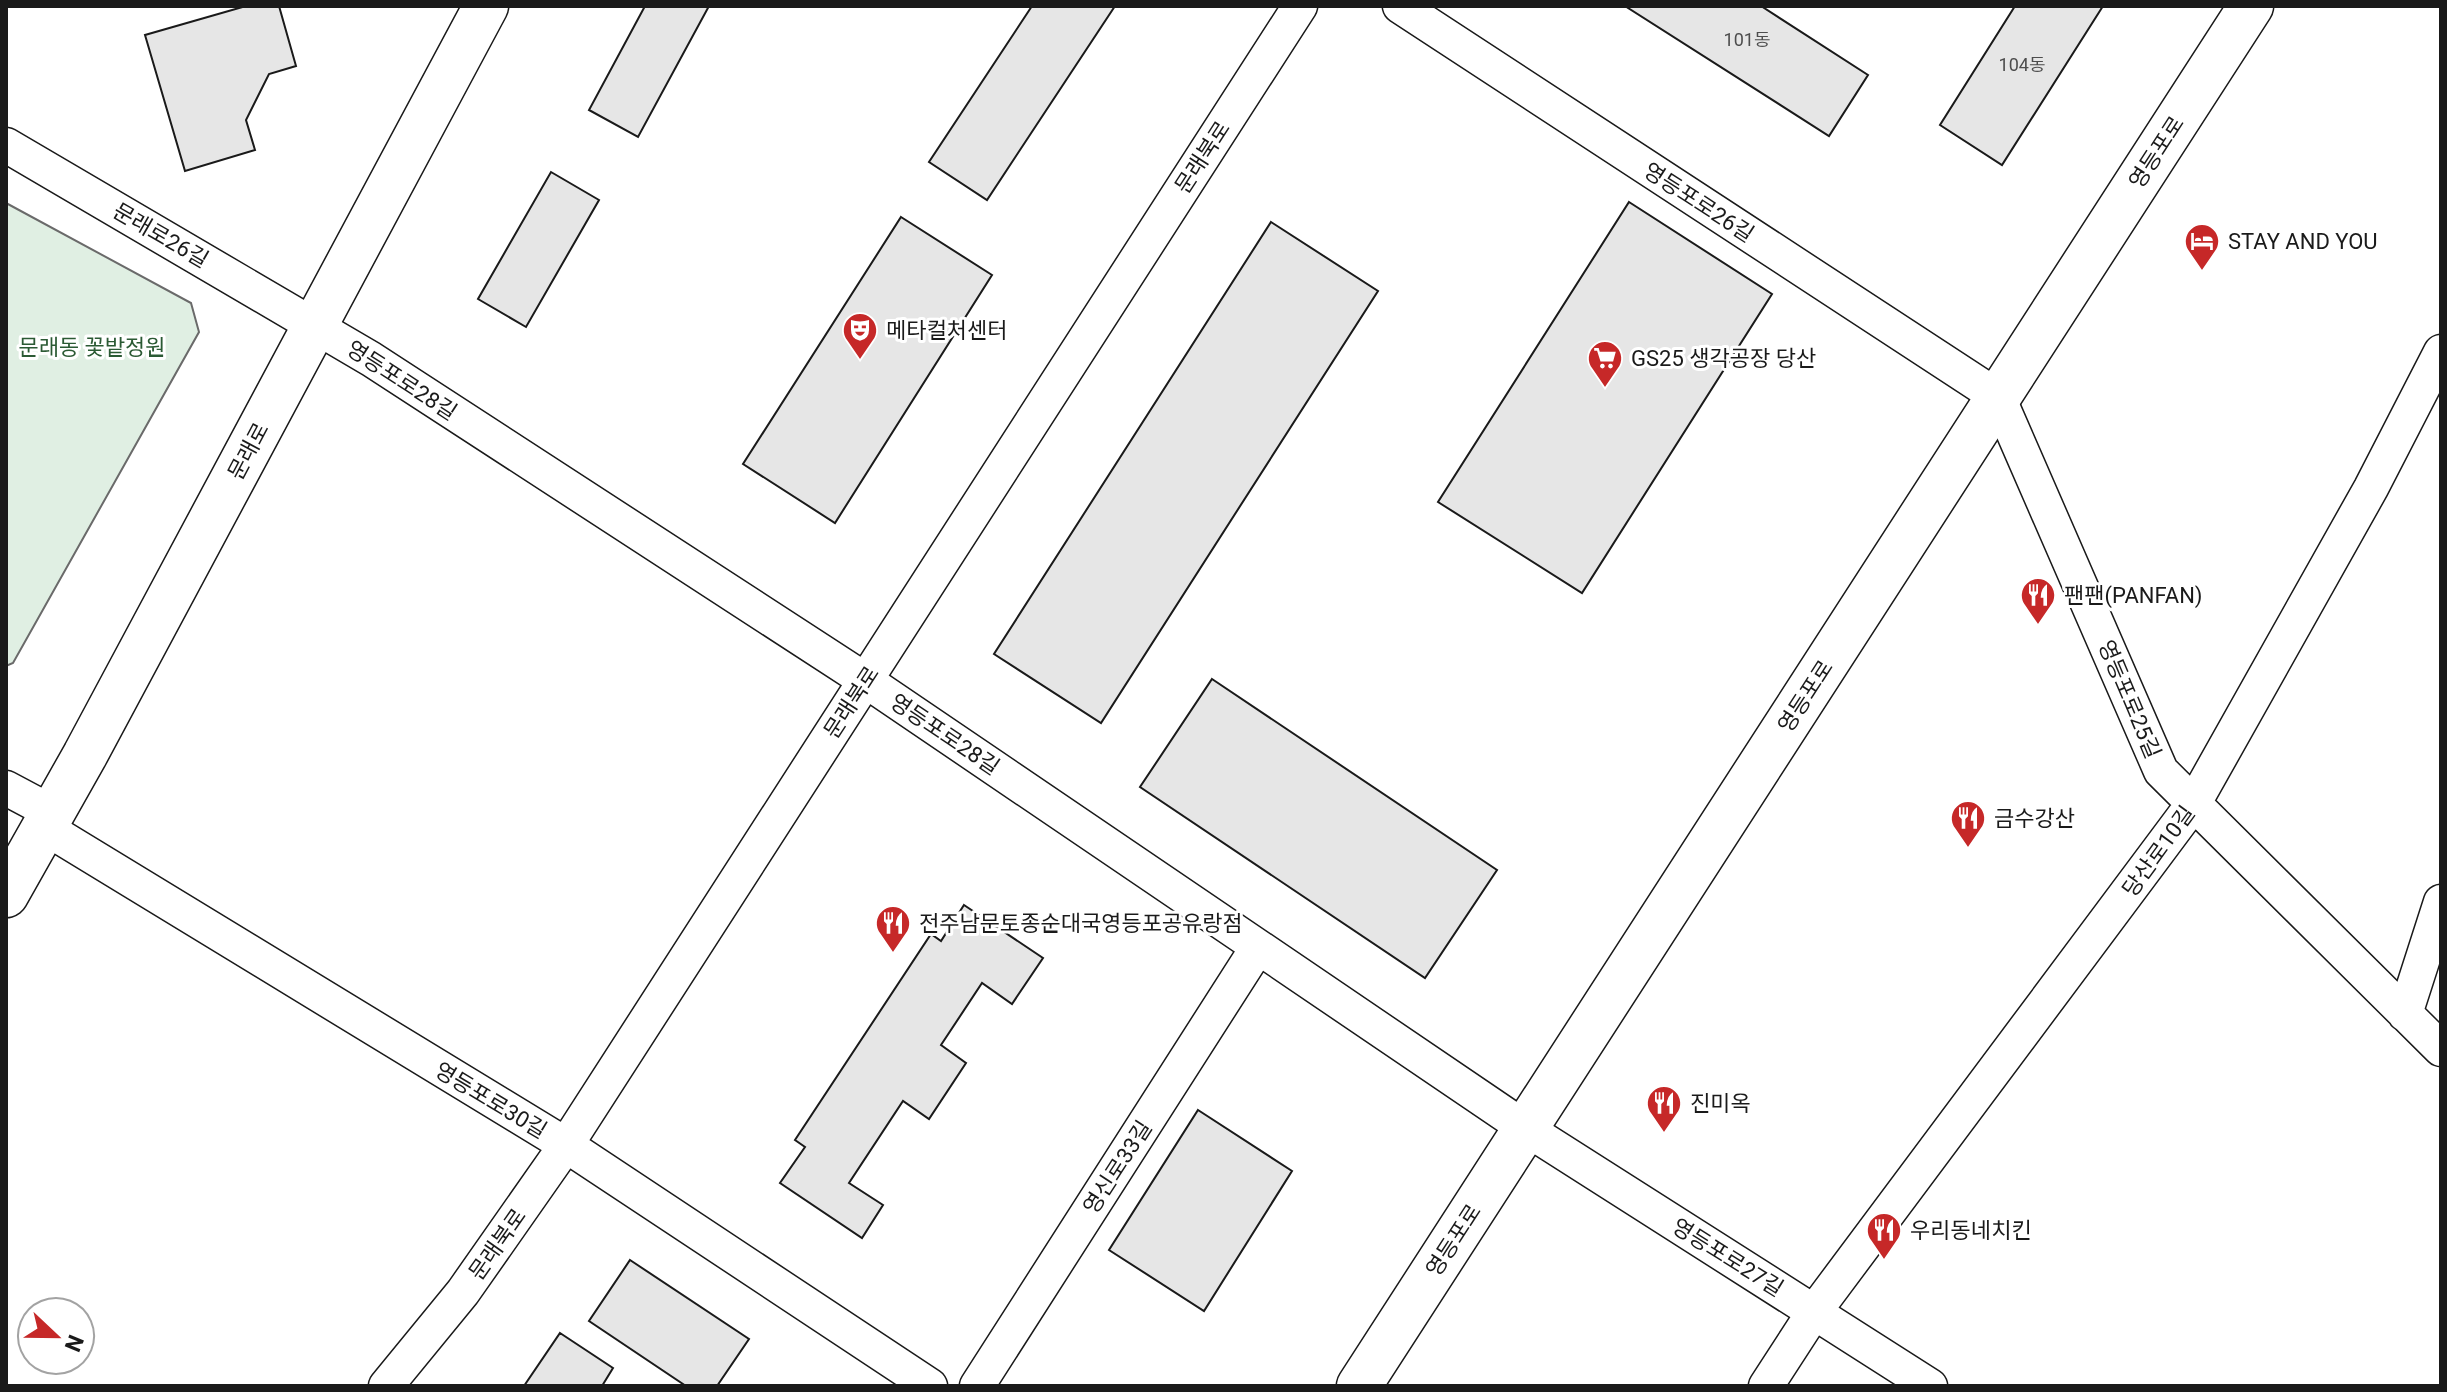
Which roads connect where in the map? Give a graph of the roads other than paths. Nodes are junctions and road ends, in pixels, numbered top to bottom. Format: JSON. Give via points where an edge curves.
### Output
{"nodes":[{"id":1,"x":486,"y":6,"type":"edge"},
{"id":2,"x":1300,"y":6,"type":"edge"},
{"id":3,"x":1400,"y":6,"type":"edge"},
{"id":4,"x":2251,"y":6,"type":"edge"},
{"id":5,"x":6,"y":145,"type":"edge"},
{"id":6,"x":316,"y":325,"type":"junction"},
{"id":7,"x":2441,"y":352,"type":"edge"},
{"id":8,"x":1998,"y":397,"type":"junction"},
{"id":9,"x":865,"y":680,"type":"junction"},
{"id":10,"x":6,"y":788,"type":"edge"},
{"id":11,"x":2194,"y":803,"type":"junction"},
{"id":12,"x":48,"y":820,"type":"junction"},
{"id":13,"x":6,"y":895,"type":"edge"},
{"id":14,"x":2441,"y":902,"type":"edge"},
{"id":15,"x":1258,"y":947,"type":"junction"},
{"id":16,"x":2405,"y":1014,"type":"junction"},
{"id":17,"x":2441,"y":1049,"type":"edge"},
{"id":18,"x":1525,"y":1128,"type":"junction"},
{"id":19,"x":566,"y":1145,"type":"junction"},
{"id":20,"x":1814,"y":1312,"type":"junction"},
{"id":21,"x":386,"y":1386,"type":"edge"},
{"id":22,"x":930,"y":1386,"type":"edge"},
{"id":23,"x":977,"y":1386,"type":"edge"},
{"id":24,"x":1359,"y":1386,"type":"edge"},
{"id":25,"x":1766,"y":1386,"type":"edge"},
{"id":26,"x":1930,"y":1386,"type":"edge"}],
"edges":[{"from":1,"to":6,"type":"main road","name":"문래로"},
{"from":2,"to":9,"type":"street","name":"문래북로"},
{"from":3,"to":8,"type":"street","name":"영등포로26길"},
{"from":4,"to":8,"type":"main road","name":"영등포로"},
{"from":5,"to":6,"type":"street","name":"문래로26길"},
{"from":6,"to":9,"type":"street","name":"영등포로28길"},
{"from":6,"to":12,"type":"main road","name":"문래로"},
{"from":7,"to":11,"type":"street","name":"당산로10길"},
{"from":8,"to":11,"type":"street","name":"영등포로25길","via":[[2161,771]]},
{"from":8,"to":18,"type":"main road","name":"영등포로"},
{"from":9,"to":15,"type":"street","name":"영등포로28길"},
{"from":9,"to":19,"type":"street","name":"문래북로"},
{"from":10,"to":12,"type":"street","name":"영등포로30길"},
{"from":11,"to":16,"type":"street","name":"영등포로25길"},
{"from":11,"to":20,"type":"street","name":"당산로10길"},
{"from":12,"to":13,"type":"main road","name":"문래로"},
{"from":12,"to":19,"type":"street","name":"영등포로30길"},
{"from":14,"to":16,"type":"street"},
{"from":15,"to":18,"type":"street","name":"영등포로28길"},
{"from":15,"to":23,"type":"street","name":"영신로33길"},
{"from":16,"to":17,"type":"street","name":"영등포로25길"},
{"from":18,"to":20,"type":"street","name":"영등포로27길"},
{"from":18,"to":24,"type":"main road","name":"영등포로"},
{"from":19,"to":21,"type":"street","name":"문래북로","via":[[463,1292]]},
{"from":19,"to":22,"type":"street","name":"영등포로30길"},
{"from":20,"to":25,"type":"street","name":"당산로10길"},
{"from":20,"to":26,"type":"street","name":"영등포로27길"}]}
